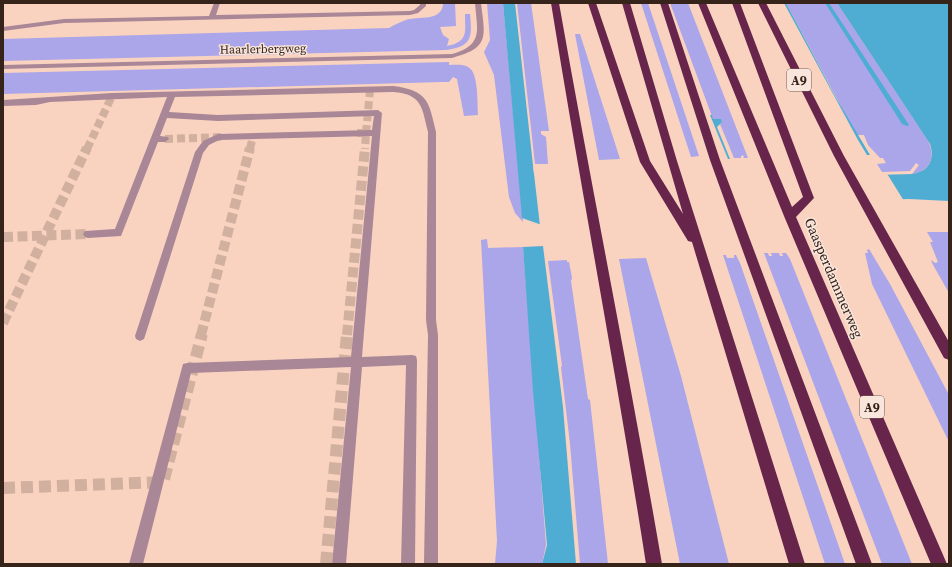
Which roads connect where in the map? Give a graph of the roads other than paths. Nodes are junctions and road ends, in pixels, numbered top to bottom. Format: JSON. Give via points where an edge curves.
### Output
{"nodes":[{"id":1,"x":217,"y":3,"type":"edge"},
{"id":2,"x":423,"y":3,"type":"edge"},
{"id":3,"x":478,"y":3,"type":"edge"},
{"id":4,"x":555,"y":3,"type":"edge"},
{"id":5,"x":592,"y":3,"type":"edge"},
{"id":6,"x":626,"y":3,"type":"edge"},
{"id":7,"x":664,"y":3,"type":"edge"},
{"id":8,"x":702,"y":3,"type":"edge"},
{"id":9,"x":736,"y":3,"type":"edge"},
{"id":10,"x":762,"y":3,"type":"edge"},
{"id":11,"x":212,"y":18,"type":"junction"},
{"id":12,"x":3,"y":29,"type":"edge"},
{"id":13,"x":3,"y":67,"type":"edge"},
{"id":14,"x":172,"y":95,"type":"junction"},
{"id":15,"x":3,"y":103,"type":"edge"},
{"id":16,"x":164,"y":116,"type":"junction"},
{"id":17,"x":376,"y":133,"type":"junction"},
{"id":18,"x":165,"y":139,"type":"tunnel mouth"},
{"id":19,"x":155,"y":140,"type":"junction"},
{"id":20,"x":790,"y":216,"type":"junction"},
{"id":21,"x":88,"y":234,"type":"tunnel mouth"},
{"id":22,"x":702,"y":254,"type":"junction"},
{"id":23,"x":140,"y":336,"type":"dead end"},
{"id":24,"x":949,"y":354,"type":"edge"},
{"id":25,"x":356,"y":362,"type":"junction"},
{"id":26,"x":136,"y":564,"type":"edge"},
{"id":27,"x":339,"y":564,"type":"edge"},
{"id":28,"x":408,"y":564,"type":"edge"},
{"id":29,"x":431,"y":564,"type":"edge"},
{"id":30,"x":654,"y":564,"type":"edge"},
{"id":31,"x":797,"y":564,"type":"edge"},
{"id":32,"x":864,"y":564,"type":"edge"},
{"id":33,"x":939,"y":564,"type":"edge"}],
"edges":[{"from":1,"to":11,"type":"street"},
{"from":2,"to":11,"type":"street","via":[[421,10],[410,13]]},
{"from":3,"to":13,"type":"street","name":"Haarlerbergweg","via":[[479,42],[473,49],[452,56]]},
{"from":4,"to":30,"type":"highway"},
{"from":5,"to":22,"type":"highway","via":[[645,162]]},
{"from":6,"to":22,"type":"highway"},
{"from":7,"to":32,"type":"highway","via":[[715,160]]},
{"from":8,"to":20,"type":"highway","name":"Gaasperdammerweg","number":"A9"},
{"from":9,"to":20,"type":"highway","number":"A9","via":[[809,198]]},
{"from":10,"to":24,"type":"highway","number":"A9","via":[[839,156]]},
{"from":11,"to":12,"type":"street","via":[[64,21]]},
{"from":14,"to":15,"type":"street"},
{"from":14,"to":16,"type":"street"},
{"from":14,"to":29,"type":"street","via":[[402,90],[419,95],[424,103],[432,132]]},
{"from":16,"to":17,"type":"street","via":[[218,118],[378,113]]},
{"from":16,"to":19,"type":"street"},
{"from":17,"to":23,"type":"street","via":[[218,137],[206,143],[199,152]]},
{"from":17,"to":25,"type":"street"},
{"from":18,"to":19,"type":"street"},
{"from":19,"to":21,"type":"street","via":[[118,233]]},
{"from":20,"to":33,"type":"highway","name":"Gaasperdammerweg","number":"A9"},
{"from":22,"to":31,"type":"highway"},
{"from":25,"to":26,"type":"street","via":[[187,368]]},
{"from":25,"to":27,"type":"street"},
{"from":25,"to":28,"type":"street","via":[[412,360]]}]}
